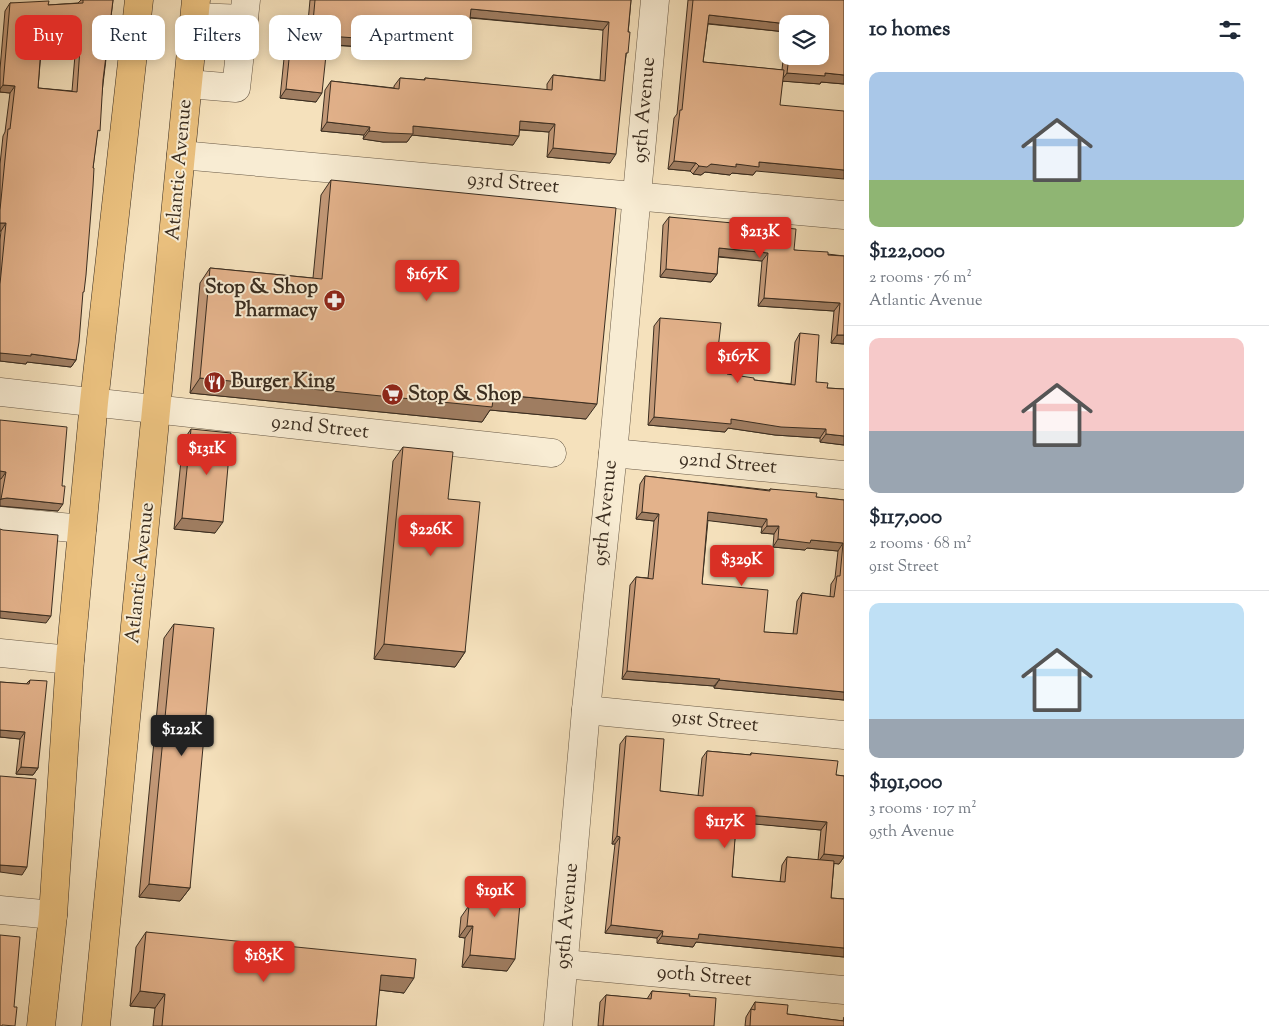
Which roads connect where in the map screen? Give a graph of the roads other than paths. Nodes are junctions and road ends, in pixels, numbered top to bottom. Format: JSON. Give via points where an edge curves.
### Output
{"nodes":[{"id":1,"x":139,"y":0,"type":"edge"},
{"id":2,"x":655,"y":0,"type":"edge"},
{"id":3,"x":196,"y":8,"type":"edge"},
{"id":4,"x":245,"y":9,"type":"edge"},
{"id":5,"x":188,"y":84,"type":"junction"},
{"id":6,"x":181,"y":155,"type":"junction"},
{"id":7,"x":638,"y":195,"type":"junction"},
{"id":8,"x":844,"y":215,"type":"edge"},
{"id":9,"x":0,"y":392,"type":"edge"},
{"id":10,"x":94,"y":402,"type":"junction"},
{"id":11,"x":157,"y":410,"type":"junction"},
{"id":12,"x":552,"y":453,"type":"dead end"},
{"id":13,"x":613,"y":453,"type":"junction"},
{"id":14,"x":844,"y":475,"type":"edge"},
{"id":15,"x":0,"y":521,"type":"edge"},
{"id":16,"x":82,"y":529,"type":"junction"},
{"id":17,"x":0,"y":653,"type":"edge"},
{"id":18,"x":70,"y":660,"type":"junction"},
{"id":19,"x":586,"y":710,"type":"junction"},
{"id":20,"x":844,"y":735,"type":"edge"},
{"id":21,"x":0,"y":910,"type":"edge"},
{"id":22,"x":54,"y":915,"type":"junction"},
{"id":23,"x":564,"y":964,"type":"junction"},
{"id":24,"x":844,"y":990,"type":"edge"},
{"id":25,"x":41,"y":1026,"type":"edge"},
{"id":26,"x":96,"y":1026,"type":"edge"},
{"id":27,"x":558,"y":1026,"type":"edge"}],
"edges":[{"from":1,"to":10,"type":"main road"},
{"from":2,"to":7,"type":"street","name":"95th Avenue"},
{"from":3,"to":4,"type":"street"},
{"from":3,"to":5,"type":"main road","name":"Atlantic Avenue"},
{"from":4,"to":5,"type":"street","via":[[236,88]]},
{"from":5,"to":6,"type":"main road","name":"Atlantic Avenue"},
{"from":6,"to":7,"type":"street","name":"93rd Street"},
{"from":6,"to":11,"type":"main road","name":"Atlantic Avenue"},
{"from":7,"to":8,"type":"street","name":"93rd Street"},
{"from":7,"to":13,"type":"street","name":"95th Avenue"},
{"from":9,"to":10,"type":"street","name":"92nd Street"},
{"from":10,"to":11,"type":"street","name":"92nd Street"},
{"from":10,"to":16,"type":"main road"},
{"from":11,"to":12,"type":"street","name":"92nd Street"},
{"from":11,"to":26,"type":"main road","name":"Atlantic Avenue"},
{"from":13,"to":14,"type":"street","name":"92nd Street"},
{"from":13,"to":19,"type":"street","name":"95th Avenue"},
{"from":15,"to":16,"type":"street"},
{"from":16,"to":18,"type":"main road"},
{"from":17,"to":18,"type":"street"},
{"from":18,"to":22,"type":"main road"},
{"from":19,"to":20,"type":"street","name":"91st Street"},
{"from":19,"to":23,"type":"street","name":"95th Avenue"},
{"from":21,"to":22,"type":"street"},
{"from":22,"to":25,"type":"main road"},
{"from":23,"to":24,"type":"street","name":"90th Street"},
{"from":23,"to":27,"type":"street","name":"95th Avenue"}]}
